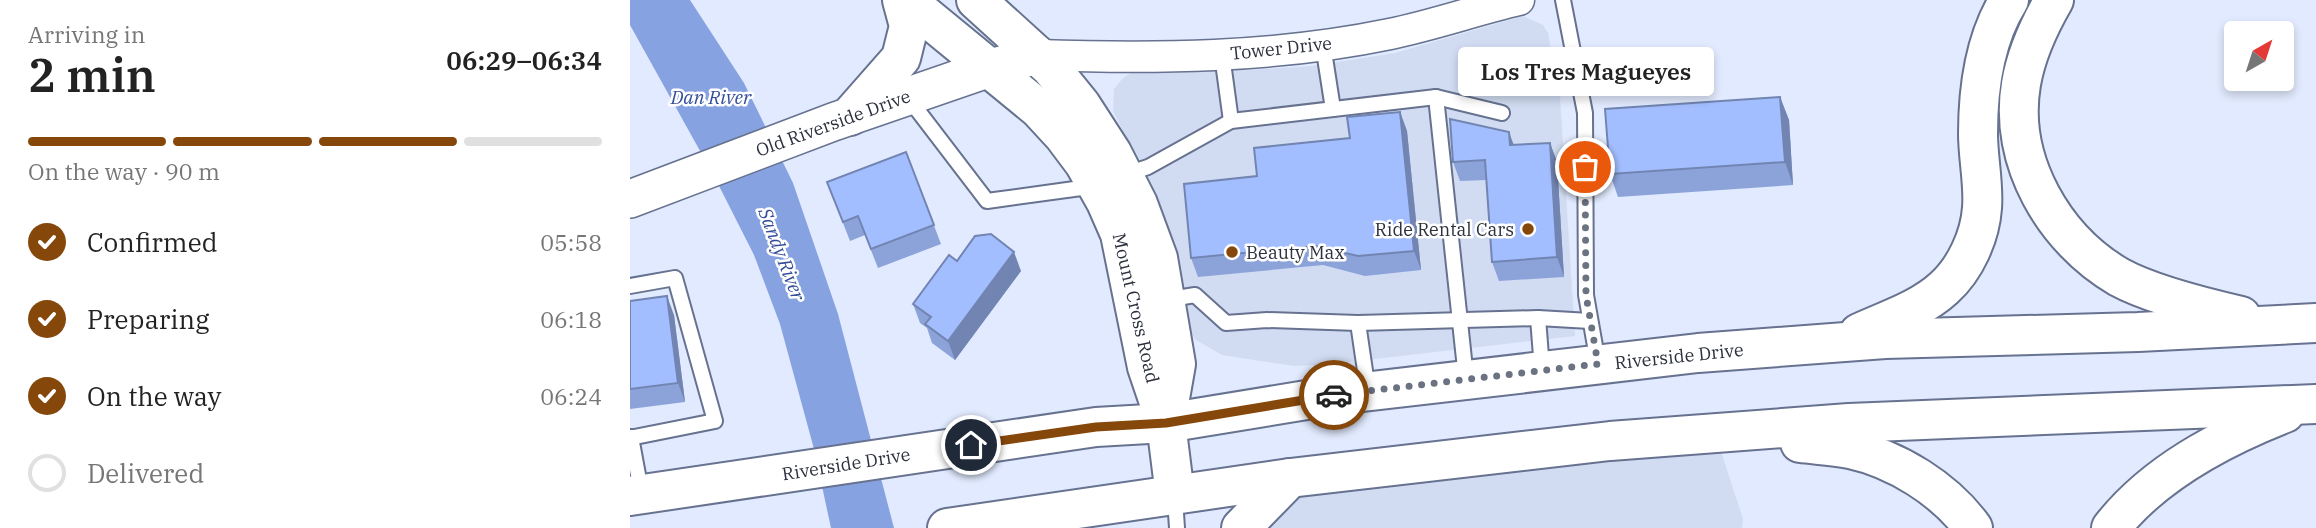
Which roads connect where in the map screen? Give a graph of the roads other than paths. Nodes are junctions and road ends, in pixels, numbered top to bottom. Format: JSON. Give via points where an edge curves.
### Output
{"nodes":[{"id":1,"x":904,"y":0,"type":"edge"},
{"id":2,"x":976,"y":0,"type":"edge"},
{"id":3,"x":1520,"y":0,"type":"edge"},
{"id":4,"x":1563,"y":0,"type":"edge"},
{"id":5,"x":2009,"y":0,"type":"edge"},
{"id":6,"x":2054,"y":0,"type":"edge"},
{"id":7,"x":1324,"y":45,"type":"junction"},
{"id":8,"x":1038,"y":55,"type":"junction"},
{"id":9,"x":1222,"y":55,"type":"junction"},
{"id":10,"x":990,"y":68,"type":"junction"},
{"id":11,"x":907,"y":96,"type":"junction"},
{"id":12,"x":1436,"y":97,"type":"junction"},
{"id":13,"x":1333,"y":109,"type":"junction"},
{"id":14,"x":1502,"y":113,"type":"dead end"},
{"id":15,"x":842,"y":119,"type":"junction"},
{"id":16,"x":1231,"y":121,"type":"junction"},
{"id":17,"x":1110,"y":181,"type":"junction"},
{"id":18,"x":637,"y":196,"type":"edge"},
{"id":19,"x":630,"y":286,"type":"edge"},
{"id":20,"x":1150,"y":302,"type":"junction"},
{"id":21,"x":1538,"y":318,"type":"junction"},
{"id":22,"x":1460,"y":320,"type":"junction"},
{"id":23,"x":1590,"y":321,"type":"junction"},
{"id":24,"x":1358,"y":323,"type":"junction"},
{"id":25,"x":2304,"y":324,"type":"edge"},
{"id":26,"x":1836,"y":343,"type":"junction"},
{"id":27,"x":1598,"y":364,"type":"junction"},
{"id":28,"x":1542,"y":371,"type":"junction"},
{"id":29,"x":1466,"y":380,"type":"junction"},
{"id":30,"x":1368,"y":391,"type":"junction"},
{"id":31,"x":2312,"y":404,"type":"edge"},
{"id":32,"x":1166,"y":423,"type":"junction"},
{"id":33,"x":1714,"y":433,"type":"junction"},
{"id":34,"x":631,"y":438,"type":"edge"},
{"id":35,"x":1290,"y":478,"type":"junction"},
{"id":36,"x":636,"y":495,"type":"edge"},
{"id":37,"x":1176,"y":511,"type":"edge"},
{"id":38,"x":1025,"y":523,"type":"edge"},
{"id":39,"x":947,"y":528,"type":"edge"},
{"id":40,"x":1241,"y":528,"type":"edge"},
{"id":41,"x":1973,"y":528,"type":"edge"},
{"id":42,"x":2111,"y":528,"type":"edge"}],
"edges":[{"from":1,"to":10,"type":"main road","name":"Mount Cross Road"},
{"from":1,"to":15,"type":"main road","via":[[909,26],[901,58]]},
{"from":2,"to":8,"type":"main road","name":"Mount Cross Road"},
{"from":3,"to":7,"type":"street","name":"Tower Drive","via":[[1391,34]]},
{"from":4,"to":23,"type":"lane","via":[[1585,113]]},
{"from":5,"to":26,"type":"main road","via":[[1991,40],[1981,86],[1982,208],[1965,261],[1944,288],[1922,305]]},
{"from":6,"to":25,"type":"main road","via":[[2027,56],[2019,114],[2034,182],[2050,213],[2072,241],[2122,278],[2238,316]]},
{"from":7,"to":9,"type":"street","name":"Tower Drive"},
{"from":7,"to":13,"type":"lane"},
{"from":8,"to":9,"type":"street","name":"Tower Drive"},
{"from":8,"to":10,"type":"street","name":"Old Riverside Drive"},
{"from":8,"to":17,"type":"main road","name":"Mount Cross Road","via":[[1082,105]]},
{"from":9,"to":16,"type":"lane"},
{"from":10,"to":11,"type":"street","name":"Old Riverside Drive"},
{"from":10,"to":17,"type":"main road","name":"Mount Cross Road","via":[[1039,109],[1084,163]]},
{"from":11,"to":15,"type":"street","name":"Old Riverside Drive"},
{"from":11,"to":17,"type":"lane","via":[[987,201]]},
{"from":12,"to":13,"type":"lane"},
{"from":12,"to":14,"type":"lane"},
{"from":12,"to":22,"type":"lane"},
{"from":13,"to":16,"type":"lane"},
{"from":15,"to":18,"type":"street","name":"Old Riverside Drive"},
{"from":16,"to":17,"type":"lane","via":[[1148,167]]},
{"from":17,"to":20,"type":"main road","name":"Mount Cross Road","via":[[1138,204],[1158,258]]},
{"from":19,"to":34,"type":"lane","via":[[675,278],[715,421]]},
{"from":20,"to":24,"type":"lane","via":[[1195,295],[1226,323]]},
{"from":20,"to":32,"type":"main road","name":"Mount Cross Road","via":[[1176,364]]},
{"from":21,"to":22,"type":"lane"},
{"from":21,"to":23,"type":"lane"},
{"from":21,"to":28,"type":"lane"},
{"from":22,"to":24,"type":"lane"},
{"from":22,"to":29,"type":"lane"},
{"from":23,"to":27,"type":"lane"},
{"from":24,"to":30,"type":"lane"},
{"from":25,"to":26,"type":"main road","name":"Riverside Drive"},
{"from":26,"to":27,"type":"main road","name":"Riverside Drive"},
{"from":27,"to":28,"type":"main road","name":"Riverside Drive"},
{"from":28,"to":29,"type":"main road","name":"Riverside Drive"},
{"from":29,"to":30,"type":"main road","name":"Riverside Drive"},
{"from":30,"to":32,"type":"main road","name":"Riverside Drive"},
{"from":31,"to":33,"type":"main road","via":[[1863,422]]},
{"from":31,"to":42,"type":"main road","via":[[2254,425],[2203,452],[2155,484]]},
{"from":32,"to":36,"type":"main road","name":"Riverside Drive","via":[[1096,427]]},
{"from":32,"to":37,"type":"main road","name":"Mount Cross Road"},
{"from":33,"to":35,"type":"main road"},
{"from":33,"to":41,"type":"main road","via":[[1850,449],[1878,458],[1936,490]]},
{"from":34,"to":36,"type":"lane"},
{"from":35,"to":37,"type":"main road"},
{"from":35,"to":40,"type":"main road"},
{"from":37,"to":38,"type":"main road"},
{"from":38,"to":39,"type":"main road"}]}
